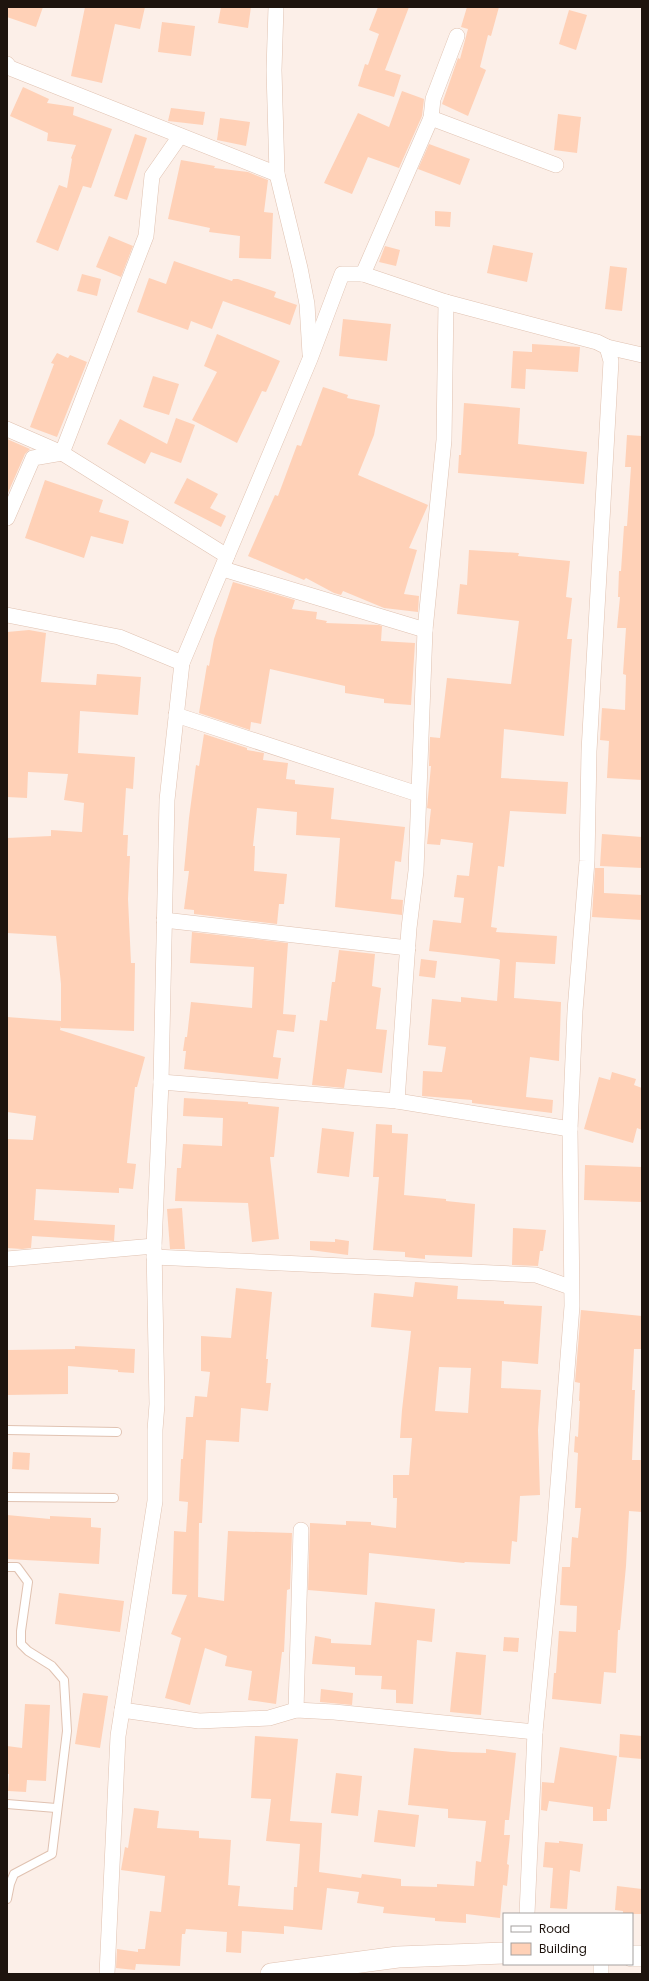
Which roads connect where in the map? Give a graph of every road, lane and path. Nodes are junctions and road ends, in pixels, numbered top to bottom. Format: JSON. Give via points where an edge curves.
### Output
{"nodes":[{"id":1,"x":276,"y":7,"type":"edge"},
{"id":2,"x":457,"y":36,"type":"dead end"},
{"id":3,"x":7,"y":64,"type":"edge"},
{"id":4,"x":431,"y":118,"type":"junction"},
{"id":5,"x":180,"y":136,"type":"junction"},
{"id":6,"x":556,"y":165,"type":"dead end"},
{"id":7,"x":276,"y":174,"type":"junction"},
{"id":8,"x":363,"y":274,"type":"junction"},
{"id":9,"x":446,"y":302,"type":"junction"},
{"id":10,"x":606,"y":347,"type":"junction"},
{"id":11,"x":642,"y":355,"type":"edge"},
{"id":12,"x":310,"y":359,"type":"junction"},
{"id":13,"x":7,"y":429,"type":"edge"},
{"id":14,"x":62,"y":453,"type":"junction"},
{"id":15,"x":7,"y":518,"type":"edge"},
{"id":16,"x":225,"y":562,"type":"junction"},
{"id":17,"x":7,"y":615,"type":"edge"},
{"id":18,"x":425,"y":630,"type":"junction"},
{"id":19,"x":182,"y":663,"type":"junction"},
{"id":20,"x":176,"y":715,"type":"junction"},
{"id":21,"x":418,"y":794,"type":"junction"},
{"id":22,"x":164,"y":920,"type":"junction"},
{"id":23,"x":408,"y":948,"type":"junction"},
{"id":24,"x":161,"y":1082,"type":"junction"},
{"id":25,"x":397,"y":1101,"type":"junction"},
{"id":26,"x":570,"y":1129,"type":"junction"},
{"id":27,"x":154,"y":1252,"type":"junction"},
{"id":28,"x":7,"y":1259,"type":"edge"},
{"id":29,"x":570,"y":1287,"type":"junction"},
{"id":30,"x":7,"y":1430,"type":"edge"},
{"id":31,"x":117,"y":1432,"type":"dead end"},
{"id":32,"x":7,"y":1496,"type":"edge"},
{"id":33,"x":114,"y":1498,"type":"dead end"},
{"id":34,"x":301,"y":1530,"type":"dead end"},
{"id":35,"x":7,"y":1567,"type":"edge"},
{"id":36,"x":122,"y":1710,"type":"junction"},
{"id":37,"x":296,"y":1710,"type":"junction"},
{"id":38,"x":535,"y":1732,"type":"junction"},
{"id":39,"x":7,"y":1804,"type":"edge"},
{"id":40,"x":56,"y":1808,"type":"junction"},
{"id":41,"x":7,"y":1899,"type":"edge"},
{"id":42,"x":527,"y":1913,"type":"edge"},
{"id":43,"x":503,"y":1953,"type":"edge"},
{"id":44,"x":107,"y":1974,"type":"edge"},
{"id":45,"x":271,"y":1974,"type":"edge"}],
"edges":[{"from":1,"to":7,"type":"street"},
{"from":2,"to":4,"type":"street","via":[[432,99]]},
{"from":3,"to":5,"type":"street","via":[[10,68]]},
{"from":4,"to":6,"type":"street"},
{"from":4,"to":8,"type":"street"},
{"from":5,"to":7,"type":"street"},
{"from":5,"to":14,"type":"street","via":[[152,176],[146,236]]},
{"from":7,"to":12,"type":"street","via":[[306,297]]},
{"from":8,"to":9,"type":"street"},
{"from":8,"to":12,"type":"street","via":[[342,274]]},
{"from":9,"to":10,"type":"street","via":[[597,342]]},
{"from":9,"to":18,"type":"street","via":[[444,440]]},
{"from":10,"to":11,"type":"street"},
{"from":10,"to":26,"type":"street","via":[[611,361],[589,751],[587,861],[575,1011]]},
{"from":12,"to":16,"type":"street"},
{"from":13,"to":14,"type":"street"},
{"from":14,"to":15,"type":"street","via":[[33,458]]},
{"from":14,"to":16,"type":"street"},
{"from":16,"to":18,"type":"street"},
{"from":16,"to":19,"type":"street"},
{"from":17,"to":19,"type":"street","via":[[119,637]]},
{"from":18,"to":21,"type":"street"},
{"from":19,"to":20,"type":"street"},
{"from":20,"to":21,"type":"street"},
{"from":20,"to":22,"type":"street","via":[[167,800]]},
{"from":21,"to":23,"type":"street","via":[[416,870]]},
{"from":22,"to":23,"type":"street"},
{"from":22,"to":24,"type":"street"},
{"from":23,"to":25,"type":"street"},
{"from":24,"to":25,"type":"street"},
{"from":24,"to":27,"type":"street"},
{"from":25,"to":26,"type":"street"},
{"from":26,"to":29,"type":"street"},
{"from":27,"to":28,"type":"street"},
{"from":27,"to":29,"type":"street","via":[[536,1275]]},
{"from":27,"to":36,"type":"street","via":[[157,1404],[155,1502]]},
{"from":29,"to":38,"type":"street","via":[[572,1306],[555,1523]]},
{"from":30,"to":31,"type":"lane"},
{"from":32,"to":33,"type":"lane"},
{"from":34,"to":37,"type":"street"},
{"from":35,"to":40,"type":"lane","via":[[17,1567],[28,1582],[21,1644],[52,1666],[64,1680],[67,1731]]},
{"from":36,"to":37,"type":"street","via":[[199,1721],[270,1718]]},
{"from":36,"to":44,"type":"street","via":[[118,1736]]},
{"from":37,"to":38,"type":"street"},
{"from":38,"to":42,"type":"street"},
{"from":39,"to":40,"type":"lane"},
{"from":40,"to":41,"type":"lane","via":[[52,1854],[14,1874]]},
{"from":43,"to":45,"type":"street","via":[[398,1957]]}]}
